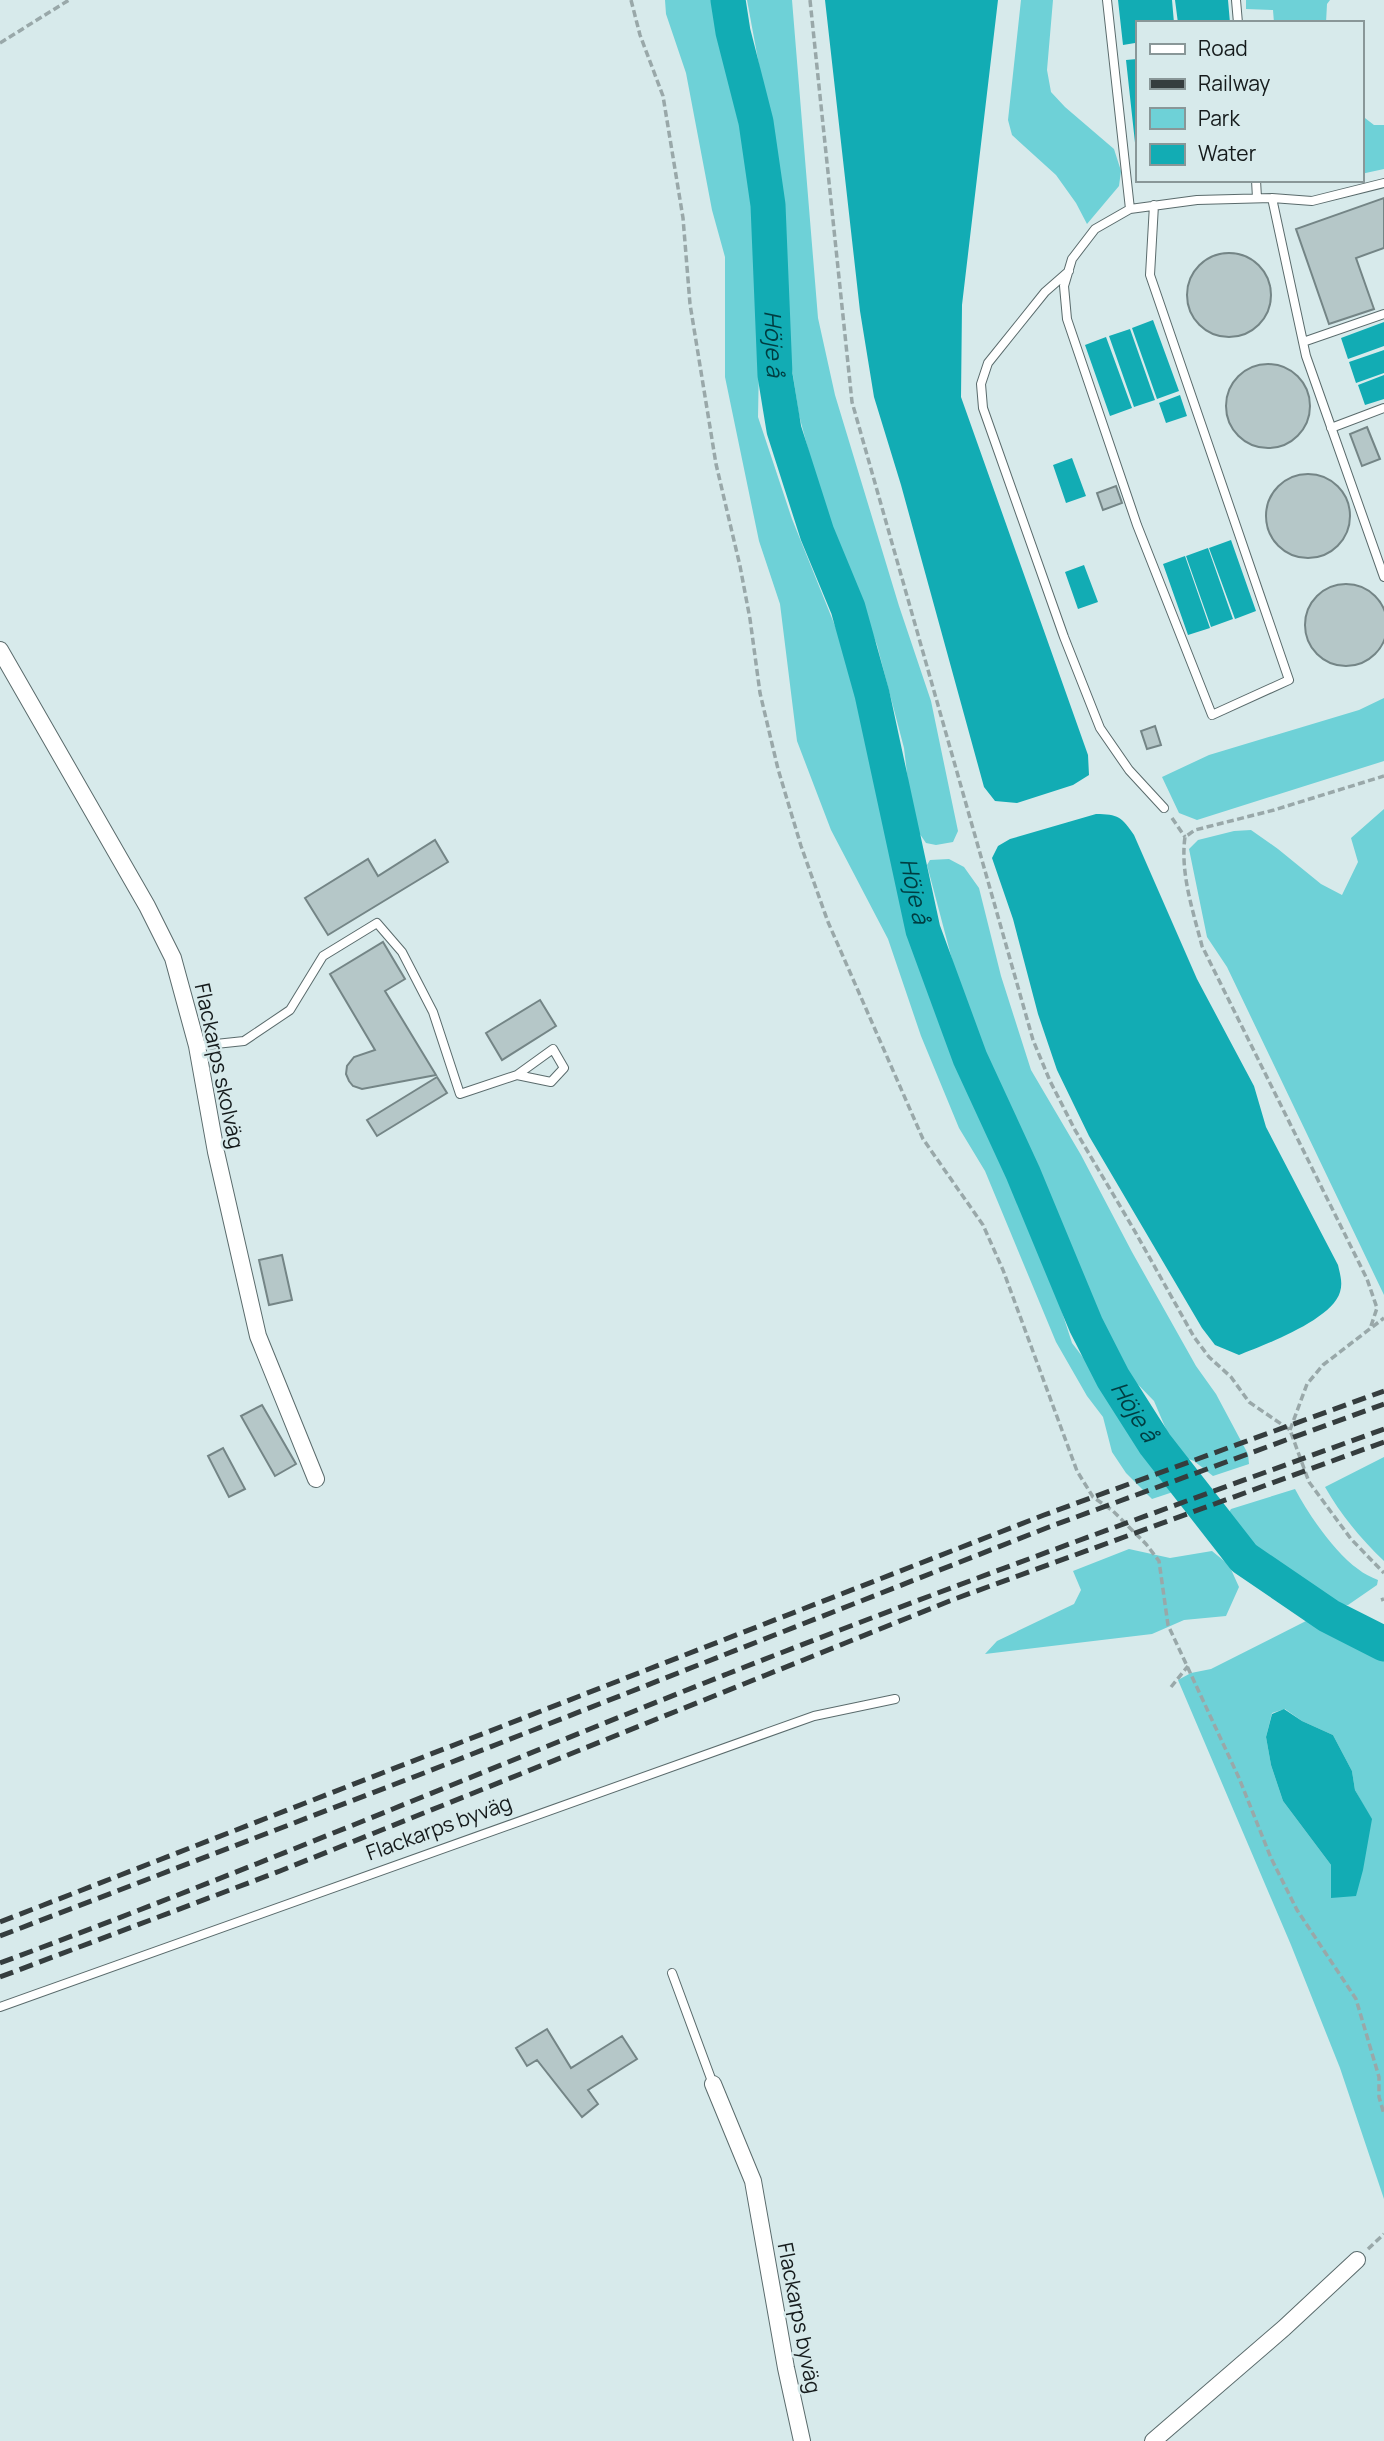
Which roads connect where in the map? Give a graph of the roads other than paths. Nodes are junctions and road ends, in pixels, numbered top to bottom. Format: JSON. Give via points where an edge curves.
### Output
{"nodes":[{"id":1,"x":1107,"y":0,"type":"edge"},
{"id":2,"x":1236,"y":0,"type":"edge"},
{"id":3,"x":1238,"y":21,"type":"edge"},
{"id":4,"x":1255,"y":182,"type":"edge"},
{"id":5,"x":1384,"y":183,"type":"edge"},
{"id":6,"x":1258,"y":198,"type":"junction"},
{"id":7,"x":1272,"y":198,"type":"junction"},
{"id":8,"x":1154,"y":205,"type":"junction"},
{"id":9,"x":1130,"y":209,"type":"junction"},
{"id":10,"x":1069,"y":271,"type":"junction"},
{"id":11,"x":1384,"y":314,"type":"edge"},
{"id":12,"x":1303,"y":342,"type":"junction"},
{"id":13,"x":1384,"y":408,"type":"edge"},
{"id":14,"x":1331,"y":428,"type":"junction"},
{"id":15,"x":1384,"y":577,"type":"edge"},
{"id":16,"x":0,"y":650,"type":"edge"},
{"id":17,"x":1164,"y":808,"type":"road end"},
{"id":18,"x":197,"y":1046,"type":"junction"},
{"id":19,"x":517,"y":1075,"type":"junction"},
{"id":20,"x":316,"y":1479,"type":"dead end"},
{"id":21,"x":895,"y":1699,"type":"dead end"},
{"id":22,"x":672,"y":1973,"type":"dead end"},
{"id":23,"x":0,"y":2007,"type":"edge"},
{"id":24,"x":713,"y":2084,"type":"joint"},
{"id":25,"x":1357,"y":2260,"type":"dead end"},
{"id":26,"x":802,"y":2441,"type":"edge"},
{"id":27,"x":1153,"y":2441,"type":"edge"}],
"edges":[{"from":1,"to":9,"type":"lane"},
{"from":2,"to":3,"type":"lane"},
{"from":4,"to":6,"type":"lane"},
{"from":5,"to":7,"type":"lane","via":[[1312,201]]},
{"from":6,"to":7,"type":"lane"},
{"from":6,"to":8,"type":"lane"},
{"from":7,"to":12,"type":"lane"},
{"from":8,"to":9,"type":"lane"},
{"from":8,"to":10,"type":"lane","via":[[1150,275],[1289,680],[1212,715],[1137,525],[1067,319],[1064,286]]},
{"from":9,"to":10,"type":"lane","via":[[1095,229],[1072,259]]},
{"from":10,"to":17,"type":"lane","via":[[1045,292],[988,363],[981,384],[983,408],[1100,728],[1129,770]]},
{"from":11,"to":12,"type":"lane"},
{"from":12,"to":14,"type":"lane"},
{"from":13,"to":14,"type":"lane"},
{"from":14,"to":15,"type":"lane"},
{"from":16,"to":18,"type":"street","name":"Flackarps skolväg","via":[[173,958]]},
{"from":18,"to":19,"type":"lane","via":[[244,1041],[290,1010],[323,956],[377,923],[402,952],[433,1012],[460,1094]]},
{"from":18,"to":20,"type":"street","name":"Flackarps skolväg","via":[[258,1336]]},
{"from":19,"to":19,"type":"lane","via":[[551,1082],[564,1068],[553,1049]]},
{"from":21,"to":23,"type":"lane","name":"Flackarps byväg","via":[[814,1717]]},
{"from":22,"to":24,"type":"lane"},
{"from":24,"to":26,"type":"street","name":"Flackarps byväg","via":[[752,2181]]},
{"from":25,"to":27,"type":"street"}]}
